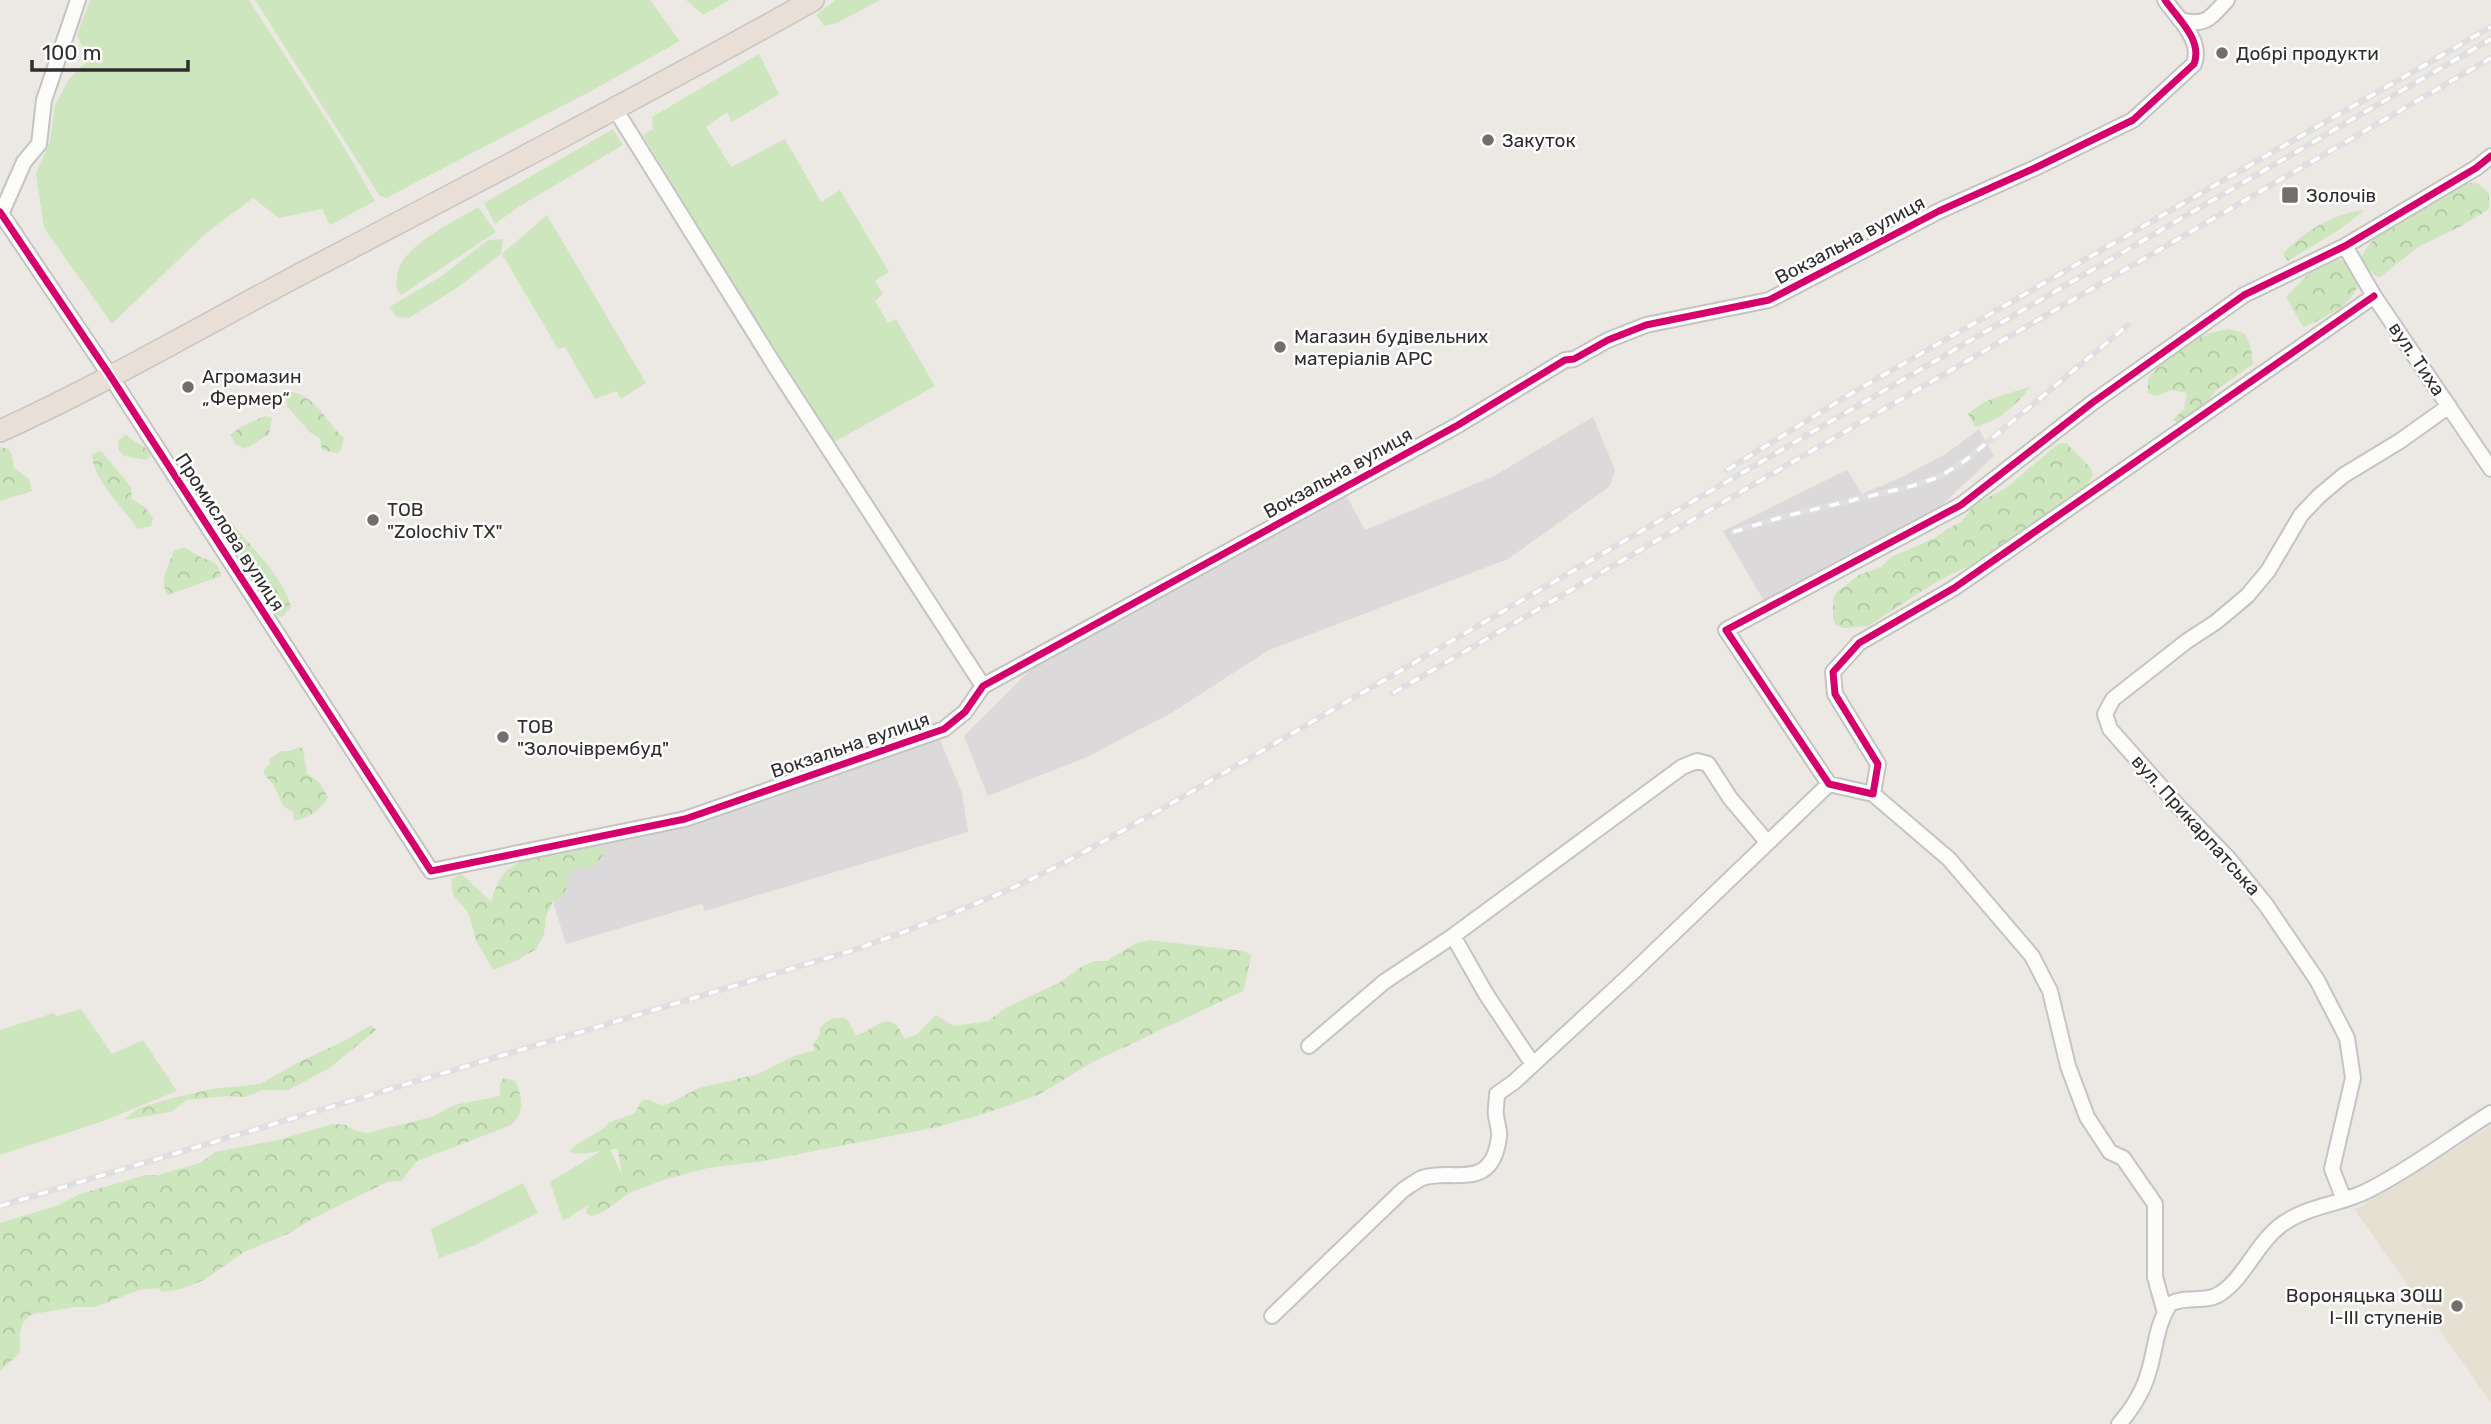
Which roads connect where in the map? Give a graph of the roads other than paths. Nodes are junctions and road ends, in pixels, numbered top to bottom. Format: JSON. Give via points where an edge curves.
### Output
{"nodes":[{"id":1,"x":78,"y":0,"type":"edge"},
{"id":2,"x":813,"y":0,"type":"edge"},
{"id":3,"x":2165,"y":0,"type":"edge"},
{"id":4,"x":2227,"y":0,"type":"edge"},
{"id":5,"x":2180,"y":20,"type":"junction"},
{"id":6,"x":615,"y":109,"type":"junction"},
{"id":7,"x":2491,"y":156,"type":"edge"},
{"id":8,"x":1,"y":213,"type":"edge"},
{"id":9,"x":2344,"y":246,"type":"junction"},
{"id":10,"x":2374,"y":296,"type":"junction"},
{"id":11,"x":111,"y":377,"type":"junction"},
{"id":12,"x":2449,"y":406,"type":"junction"},
{"id":13,"x":0,"y":431,"type":"edge"},
{"id":14,"x":2491,"y":469,"type":"edge"},
{"id":15,"x":983,"y":686,"type":"junction"},
{"id":16,"x":1829,"y":784,"type":"junction"},
{"id":17,"x":1873,"y":794,"type":"junction"},
{"id":18,"x":1767,"y":842,"type":"junction"},
{"id":19,"x":431,"y":872,"type":"joint"},
{"id":20,"x":1452,"y":936,"type":"junction"},
{"id":21,"x":1309,"y":1046,"type":"dead end"},
{"id":22,"x":1532,"y":1063,"type":"junction"},
{"id":23,"x":2491,"y":1113,"type":"edge"},
{"id":24,"x":2344,"y":1200,"type":"junction"},
{"id":25,"x":2165,"y":1312,"type":"junction"},
{"id":26,"x":1272,"y":1316,"type":"dead end"},
{"id":27,"x":2119,"y":1424,"type":"edge"}],
"edges":[{"from":1,"to":8,"type":"street","via":[[44,100],[40,144],[24,162]]},
{"from":2,"to":6,"type":"highway"},
{"from":3,"to":5,"type":"street","name":"Вокзальна вулиця"},
{"from":4,"to":5,"type":"street","via":[[2210,19],[2196,24]]},
{"from":5,"to":15,"type":"street","name":"Вокзальна вулиця","via":[[2197,47],[2194,64],[2133,120],[1927,217],[1769,300],[1646,325],[1565,360],[1458,425]]},
{"from":6,"to":11,"type":"highway"},
{"from":6,"to":15,"type":"street"},
{"from":7,"to":9,"type":"street"},
{"from":8,"to":11,"type":"street","name":"Промислова вулиця"},
{"from":9,"to":10,"type":"street","name":"вул. Тиха"},
{"from":9,"to":16,"type":"street","via":[[2244,295],[2092,403],[1961,505],[1726,630]]},
{"from":10,"to":12,"type":"street","name":"вул. Тиха"},
{"from":10,"to":17,"type":"street","via":[[1954,588],[1859,643],[1844,657],[1833,672],[1835,694],[1878,764]]},
{"from":11,"to":13,"type":"highway"},
{"from":11,"to":19,"type":"street","name":"Промислова вулиця"},
{"from":12,"to":14,"type":"street","name":"вул. Тиха"},
{"from":12,"to":24,"type":"street","name":"вул. Прикарпатська","via":[[2319,496],[2301,515],[2268,571],[2247,596],[2113,699],[2105,714],[2110,729],[2266,905],[2317,980],[2347,1038],[2353,1078],[2332,1169]]},
{"from":15,"to":19,"type":"street","name":"Вокзальна вулиця","via":[[965,712],[944,729],[685,819]]},
{"from":16,"to":17,"type":"street"},
{"from":16,"to":18,"type":"street"},
{"from":17,"to":25,"type":"street","via":[[1949,859],[2032,956],[2050,990],[2068,1066],[2087,1117],[2155,1204],[2155,1277]]},
{"from":18,"to":20,"type":"street","via":[[1708,764],[1697,761],[1682,767]]},
{"from":18,"to":22,"type":"street"},
{"from":20,"to":21,"type":"street","via":[[1384,982]]},
{"from":20,"to":22,"type":"street"},
{"from":22,"to":26,"type":"street","via":[[1497,1094],[1497,1145],[1484,1168],[1462,1177],[1422,1178],[1403,1190]]},
{"from":23,"to":24,"type":"street","via":[[2370,1189]]},
{"from":24,"to":25,"type":"street","via":[[2323,1204],[2280,1226],[2221,1294],[2175,1301]]},
{"from":25,"to":27,"type":"street","via":[[2146,1381]]}]}
